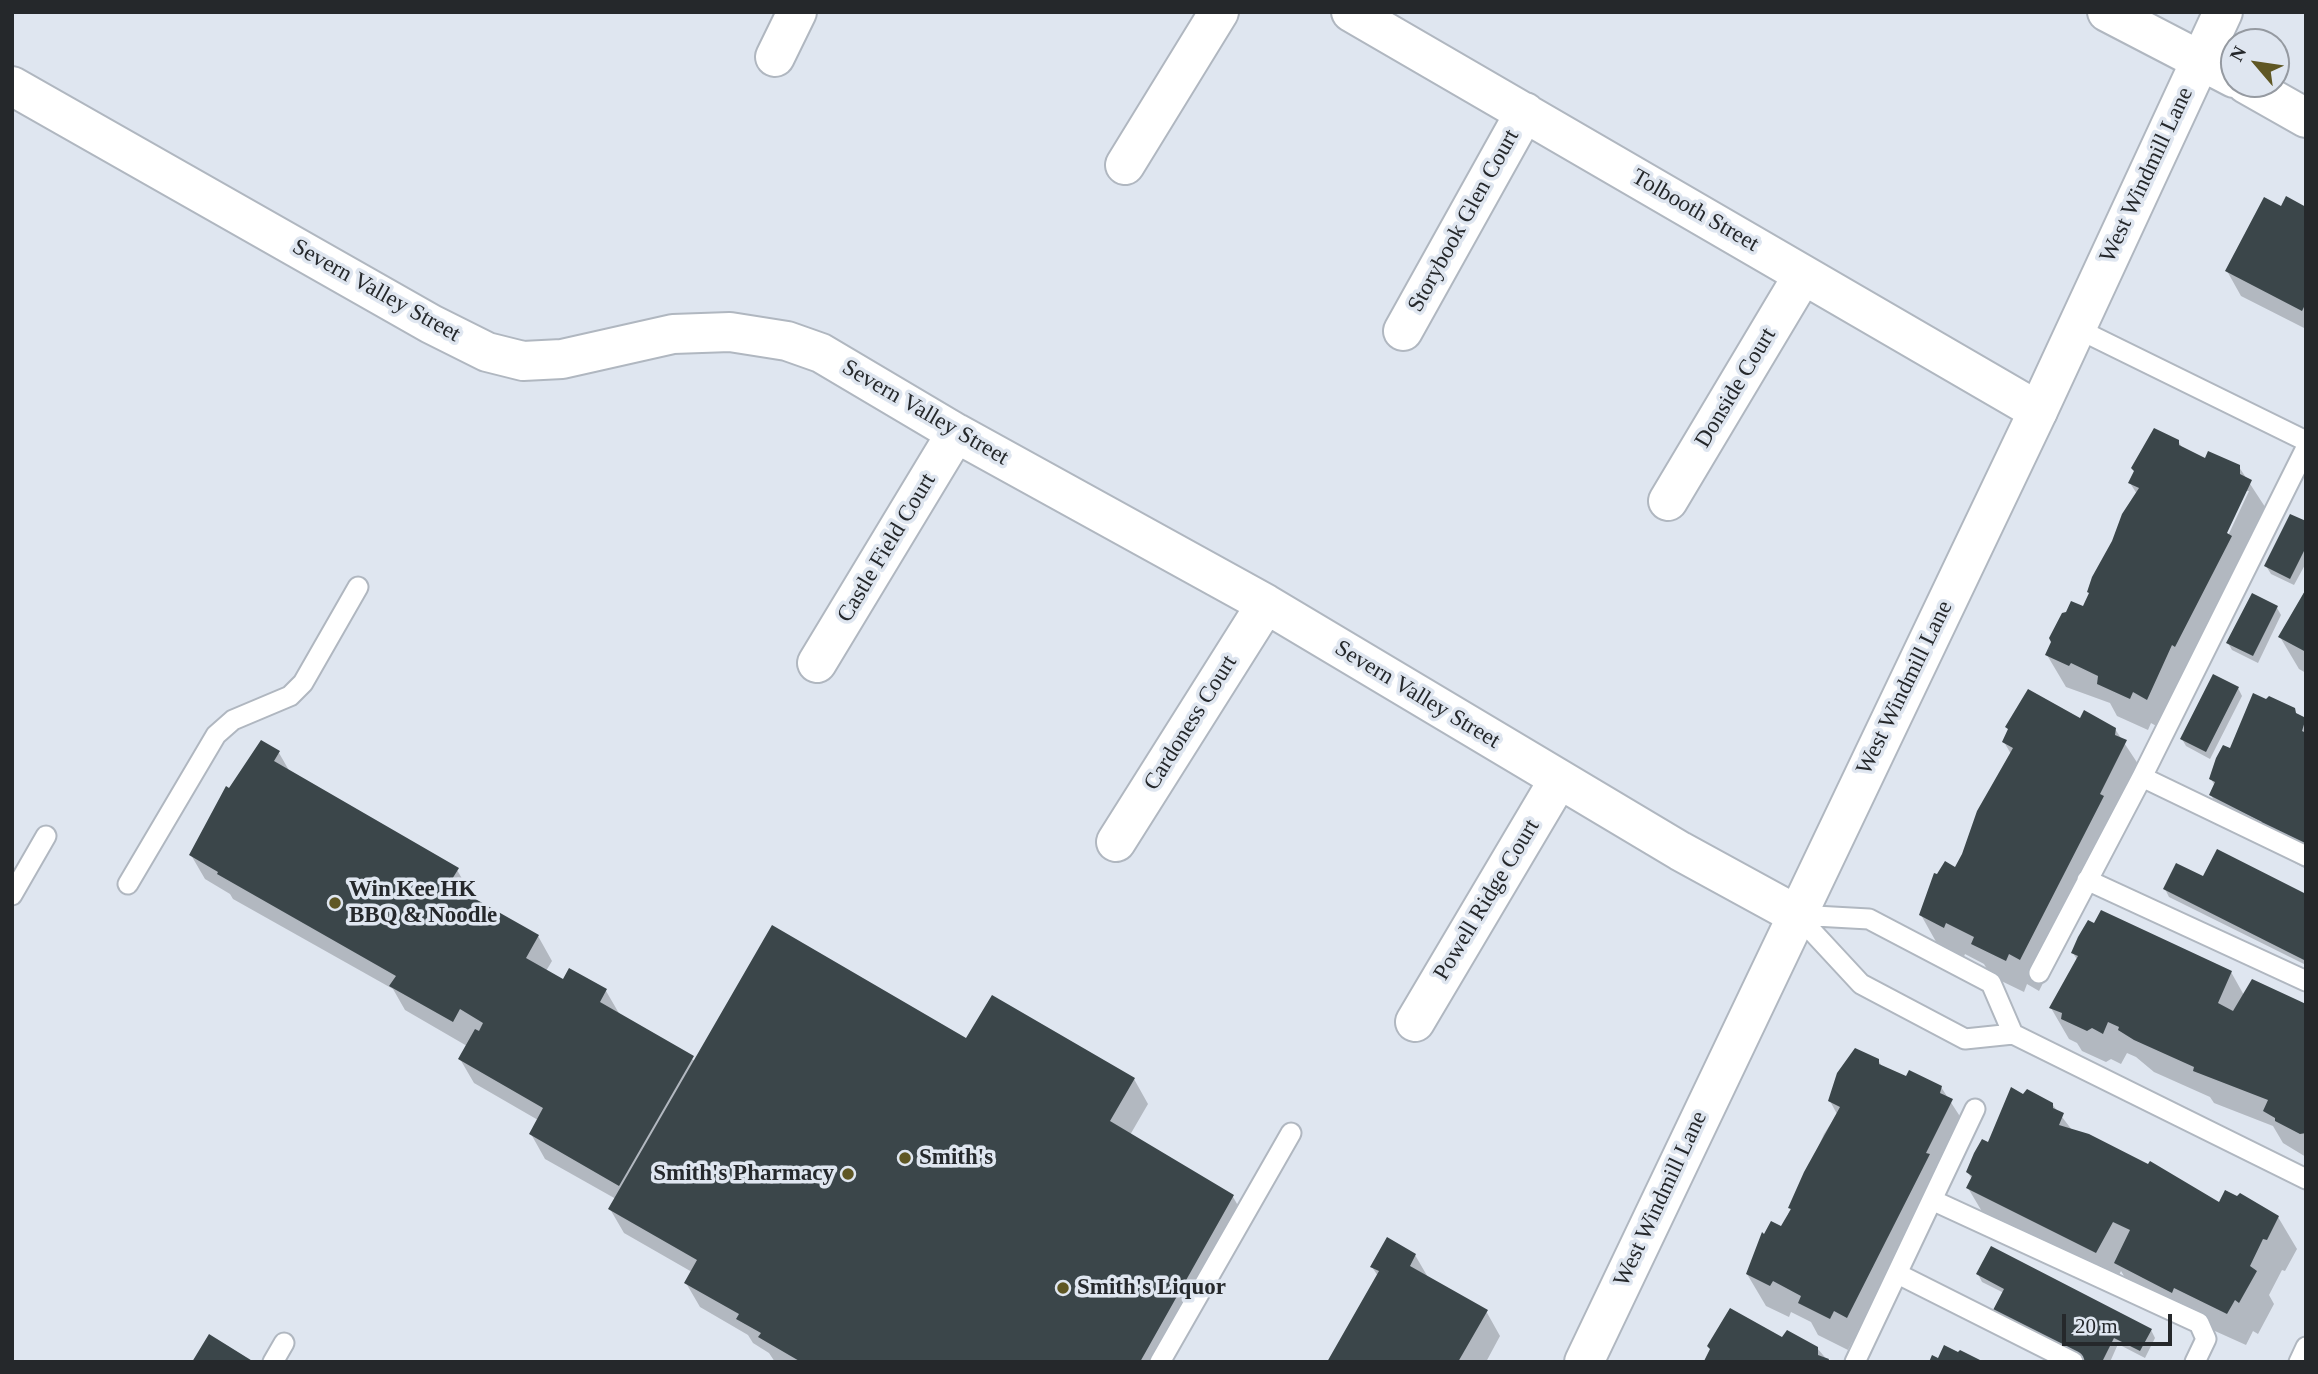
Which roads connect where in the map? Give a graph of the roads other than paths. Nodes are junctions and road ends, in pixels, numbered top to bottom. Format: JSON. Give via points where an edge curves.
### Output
{"nodes":[{"id":1,"x":797,"y":12,"type":"edge"},
{"id":2,"x":1219,"y":12,"type":"edge"},
{"id":3,"x":1351,"y":12,"type":"edge"},
{"id":4,"x":2106,"y":12,"type":"edge"},
{"id":5,"x":2224,"y":12,"type":"edge"},
{"id":6,"x":775,"y":57,"type":"dead end"},
{"id":7,"x":2201,"y":59,"type":"junction"},
{"id":8,"x":2220,"y":70,"type":"edge"},
{"id":9,"x":12,"y":86,"type":"edge"},
{"id":10,"x":2271,"y":98,"type":"edge"},
{"id":11,"x":1525,"y":112,"type":"junction"},
{"id":12,"x":2306,"y":118,"type":"edge"},
{"id":13,"x":1125,"y":165,"type":"dead end"},
{"id":14,"x":1803,"y":275,"type":"junction"},
{"id":15,"x":2076,"y":328,"type":"junction"},
{"id":16,"x":1403,"y":331,"type":"dead end"},
{"id":17,"x":2038,"y":411,"type":"junction"},
{"id":18,"x":956,"y":433,"type":"junction"},
{"id":19,"x":2306,"y":441,"type":"edge"},
{"id":20,"x":2306,"y":448,"type":"edge"},
{"id":21,"x":1668,"y":501,"type":"dead end"},
{"id":22,"x":358,"y":587,"type":"dead end"},
{"id":23,"x":1266,"y":604,"type":"junction"},
{"id":24,"x":817,"y":663,"type":"dead end"},
{"id":25,"x":2142,"y":776,"type":"junction"},
{"id":26,"x":1559,"y":779,"type":"junction"},
{"id":27,"x":46,"y":836,"type":"dead end"},
{"id":28,"x":1116,"y":842,"type":"dead end"},
{"id":29,"x":2306,"y":856,"type":"edge"},
{"id":30,"x":2087,"y":880,"type":"junction"},
{"id":31,"x":128,"y":884,"type":"dead end"},
{"id":32,"x":12,"y":895,"type":"edge"},
{"id":33,"x":1797,"y":915,"type":"junction"},
{"id":34,"x":2039,"y":973,"type":"dead end"},
{"id":35,"x":2306,"y":981,"type":"edge"},
{"id":36,"x":1415,"y":1021,"type":"dead end"},
{"id":37,"x":2013,"y":1034,"type":"junction"},
{"id":38,"x":1975,"y":1109,"type":"dead end"},
{"id":39,"x":1291,"y":1133,"type":"dead end"},
{"id":40,"x":2306,"y":1179,"type":"edge"},
{"id":41,"x":1933,"y":1200,"type":"junction"},
{"id":42,"x":1898,"y":1274,"type":"junction"},
{"id":43,"x":284,"y":1343,"type":"dead end"},
{"id":44,"x":2306,"y":1347,"type":"edge"},
{"id":45,"x":273,"y":1362,"type":"edge"},
{"id":46,"x":1160,"y":1362,"type":"edge"},
{"id":47,"x":1584,"y":1362,"type":"edge"},
{"id":48,"x":1855,"y":1362,"type":"edge"},
{"id":49,"x":2073,"y":1362,"type":"edge"},
{"id":50,"x":2194,"y":1362,"type":"edge"},
{"id":51,"x":2299,"y":1362,"type":"edge"}],
"edges":[{"from":1,"to":6,"type":"street"},
{"from":2,"to":13,"type":"street"},
{"from":3,"to":11,"type":"street","name":"Tolbooth Street"},
{"from":4,"to":7,"type":"street"},
{"from":5,"to":7,"type":"street","name":"West Windmill Lane"},
{"from":7,"to":8,"type":"street"},
{"from":7,"to":15,"type":"street","name":"West Windmill Lane"},
{"from":9,"to":18,"type":"street","name":"Severn Valley Street","via":[[487,352],[523,361],[562,359],[673,334],[730,332],[787,341],[821,353]]},
{"from":10,"to":12,"type":"street"},
{"from":11,"to":14,"type":"street","name":"Tolbooth Street"},
{"from":11,"to":16,"type":"street","name":"Storybook Glen Court"},
{"from":14,"to":17,"type":"street","name":"Tolbooth Street"},
{"from":14,"to":21,"type":"street","name":"Donside Court"},
{"from":15,"to":17,"type":"street","name":"West Windmill Lane"},
{"from":15,"to":19,"type":"lane"},
{"from":17,"to":33,"type":"street","name":"West Windmill Lane"},
{"from":18,"to":23,"type":"street","name":"Severn Valley Street"},
{"from":18,"to":24,"type":"street","name":"Castle Field Court"},
{"from":20,"to":25,"type":"lane"},
{"from":22,"to":31,"type":"lane","via":[[303,683],[290,696],[233,720],[216,735]]},
{"from":23,"to":26,"type":"street","name":"Severn Valley Street"},
{"from":23,"to":28,"type":"street","name":"Cardoness Court"},
{"from":25,"to":29,"type":"lane"},
{"from":25,"to":30,"type":"lane"},
{"from":26,"to":33,"type":"street","name":"Severn Valley Street"},
{"from":26,"to":36,"type":"street","name":"Powell Ridge Court"},
{"from":27,"to":32,"type":"lane"},
{"from":30,"to":34,"type":"lane"},
{"from":30,"to":35,"type":"lane"},
{"from":33,"to":37,"type":"lane","via":[[1861,984],[1965,1039]]},
{"from":33,"to":37,"type":"lane","via":[[1869,919],[1991,983]]},
{"from":33,"to":47,"type":"street","name":"West Windmill Lane"},
{"from":37,"to":40,"type":"lane"},
{"from":38,"to":41,"type":"lane"},
{"from":39,"to":46,"type":"lane"},
{"from":41,"to":42,"type":"lane"},
{"from":41,"to":50,"type":"lane","via":[[2199,1323],[2206,1339]]},
{"from":42,"to":48,"type":"lane"},
{"from":42,"to":49,"type":"lane"},
{"from":43,"to":45,"type":"lane"},
{"from":44,"to":51,"type":"lane"}]}
